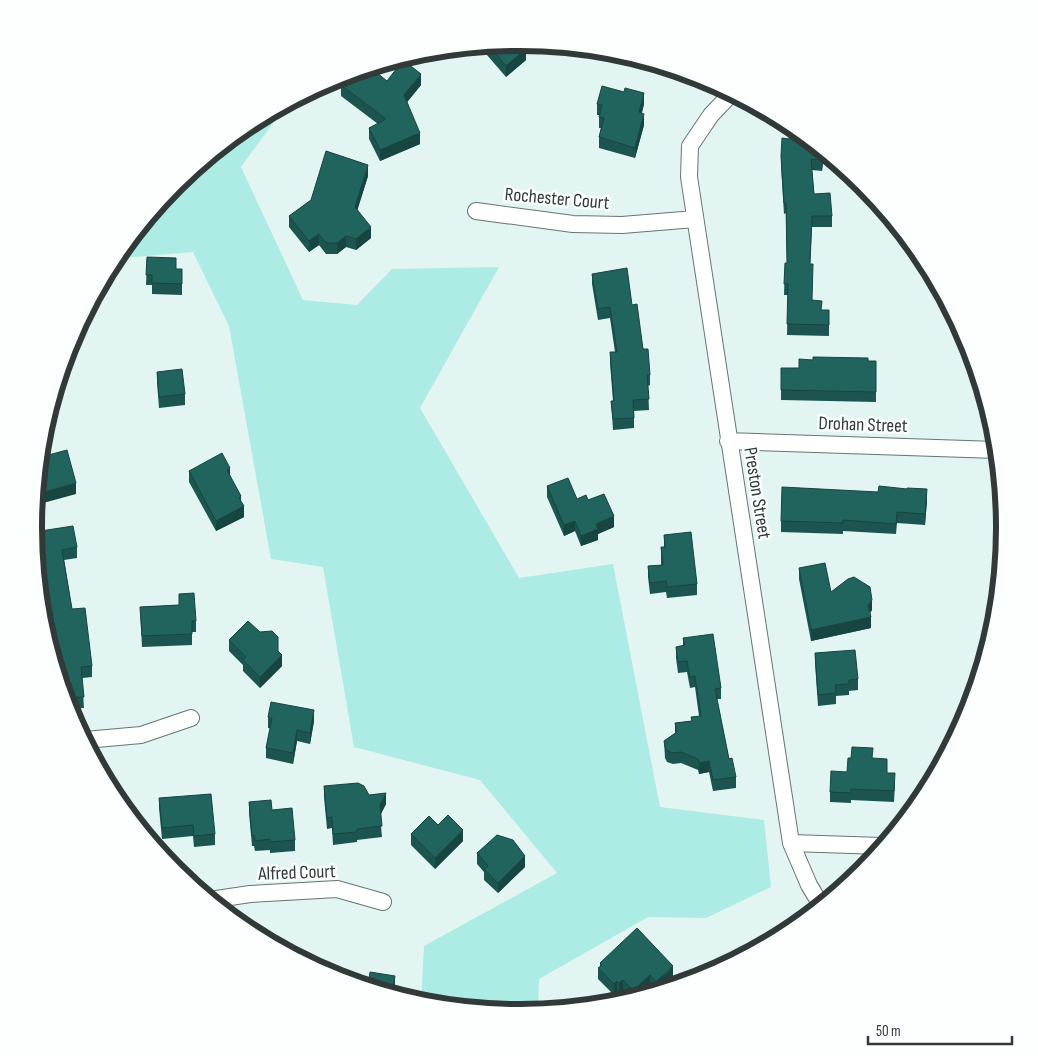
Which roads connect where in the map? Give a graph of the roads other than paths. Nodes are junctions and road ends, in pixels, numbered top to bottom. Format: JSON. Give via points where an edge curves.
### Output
{"nodes":[{"id":1,"x":726,"y":99,"type":"edge"},
{"id":2,"x":476,"y":211,"type":"dead end"},
{"id":3,"x":695,"y":219,"type":"junction"},
{"id":4,"x":728,"y":441,"type":"junction"},
{"id":5,"x":988,"y":450,"type":"edge"},
{"id":6,"x":191,"y":718,"type":"dead end"},
{"id":7,"x":92,"y":739,"type":"edge"},
{"id":8,"x":791,"y":843,"type":"junction"},
{"id":9,"x":874,"y":846,"type":"edge"},
{"id":10,"x":220,"y":898,"type":"edge"},
{"id":11,"x":817,"y":899,"type":"edge"},
{"id":12,"x":383,"y":902,"type":"dead end"}],
"edges":[{"from":1,"to":3,"type":"street","name":"Preston Street","via":[[690,146],[689,177]]},
{"from":2,"to":3,"type":"street","name":"Rochester Court","via":[[573,224],[622,225]]},
{"from":3,"to":4,"type":"street","name":"Preston Street"},
{"from":4,"to":5,"type":"street","name":"Drohan Street"},
{"from":4,"to":8,"type":"street","name":"Preston Street"},
{"from":6,"to":7,"type":"street","via":[[141,735]]},
{"from":8,"to":9,"type":"street"},
{"from":8,"to":11,"type":"street","name":"Preston Street"},
{"from":10,"to":12,"type":"street","name":"Alfred Court","via":[[337,889]]}]}
